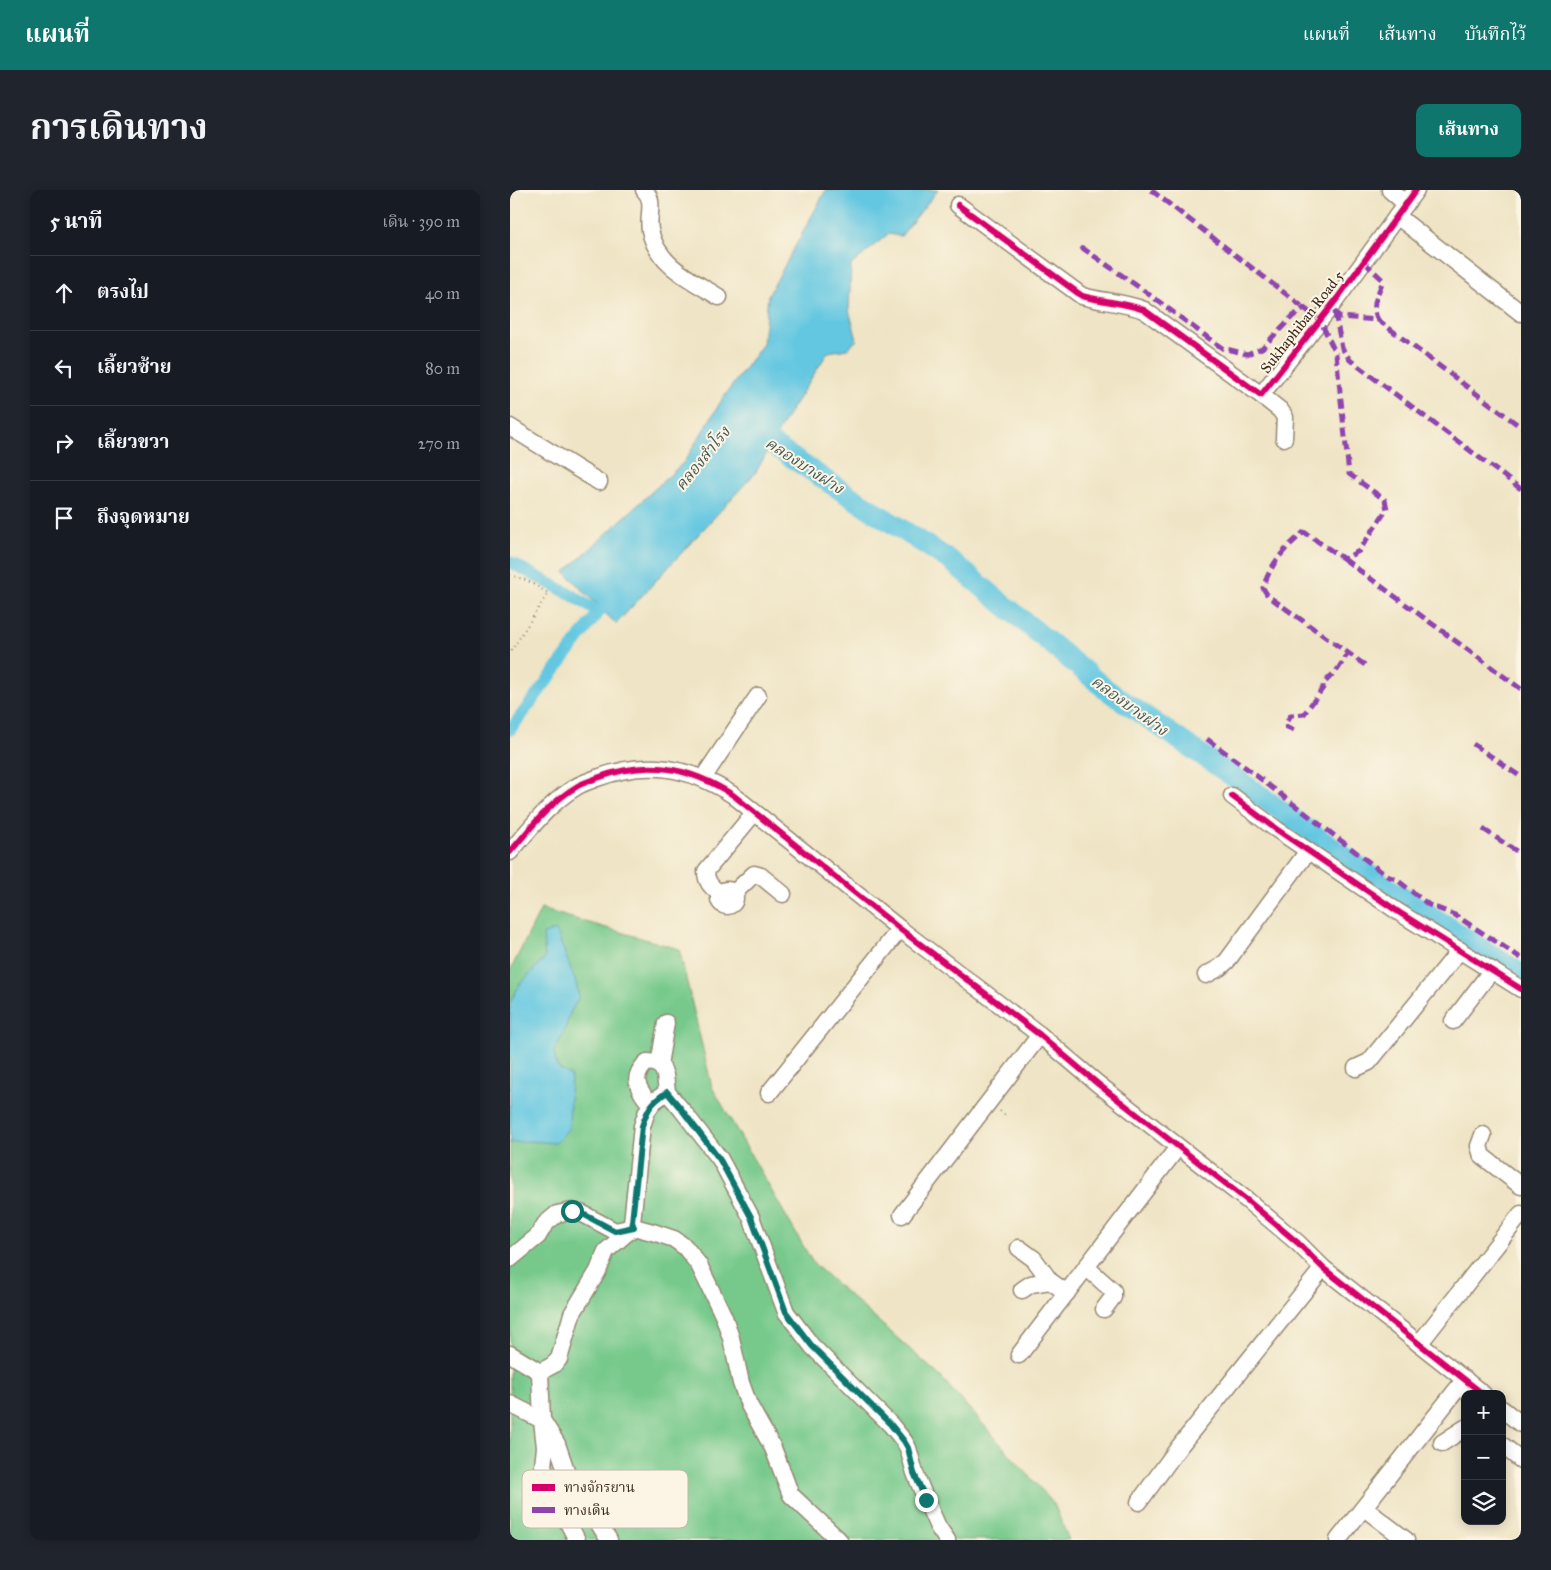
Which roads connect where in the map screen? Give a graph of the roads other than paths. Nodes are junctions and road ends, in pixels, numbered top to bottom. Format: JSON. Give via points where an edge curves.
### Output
{"nodes":[{"id":1,"x":644,"y":190,"type":"edge"},
{"id":2,"x":1390,"y":190,"type":"edge"},
{"id":3,"x":1416,"y":190,"type":"edge"},
{"id":4,"x":958,"y":205,"type":"dead end"},
{"id":5,"x":1401,"y":210,"type":"junction"},
{"id":6,"x":719,"y":297,"type":"dead end"},
{"id":7,"x":1521,"y":313,"type":"edge"},
{"id":8,"x":1261,"y":395,"type":"junction"},
{"id":9,"x":510,"y":427,"type":"edge"},
{"id":10,"x":1284,"y":438,"type":"dead end"},
{"id":11,"x":599,"y":482,"type":"dead end"},
{"id":12,"x":758,"y":696,"type":"dead end"},
{"id":13,"x":702,"y":778,"type":"junction"},
{"id":14,"x":1232,"y":796,"type":"dead end"},
{"id":15,"x":754,"y":813,"type":"junction"},
{"id":16,"x":1308,"y":851,"type":"junction"},
{"id":17,"x":510,"y":852,"type":"edge"},
{"id":18,"x":783,"y":894,"type":"dead end"},
{"id":19,"x":900,"y":929,"type":"junction"},
{"id":20,"x":1460,"y":950,"type":"junction"},
{"id":21,"x":1492,"y":970,"type":"junction"},
{"id":22,"x":1206,"y":975,"type":"dead end"},
{"id":23,"x":1521,"y":989,"type":"edge"},
{"id":24,"x":1452,"y":1021,"type":"dead end"},
{"id":25,"x":666,"y":1023,"type":"dead end"},
{"id":26,"x":1040,"y":1035,"type":"junction"},
{"id":27,"x":659,"y":1065,"type":"junction"},
{"id":28,"x":1356,"y":1068,"type":"dead end"},
{"id":29,"x":769,"y":1093,"type":"dead end"},
{"id":30,"x":660,"y":1096,"type":"junction"},
{"id":31,"x":1483,"y":1135,"type":"dead end"},
{"id":32,"x":1178,"y":1147,"type":"junction"},
{"id":33,"x":1521,"y":1186,"type":"edge"},
{"id":34,"x":1521,"y":1214,"type":"edge"},
{"id":35,"x":902,"y":1215,"type":"dead end"},
{"id":36,"x":634,"y":1227,"type":"junction"},
{"id":37,"x":1019,"y":1248,"type":"dead end"},
{"id":38,"x":510,"y":1259,"type":"edge"},
{"id":39,"x":1086,"y":1267,"type":"junction"},
{"id":40,"x":1323,"y":1268,"type":"junction"},
{"id":41,"x":1050,"y":1282,"type":"junction"},
{"id":42,"x":1022,"y":1290,"type":"dead end"},
{"id":43,"x":1066,"y":1293,"type":"junction"},
{"id":44,"x":1104,"y":1309,"type":"dead end"},
{"id":45,"x":1419,"y":1344,"type":"junction"},
{"id":46,"x":510,"y":1354,"type":"edge"},
{"id":47,"x":1019,"y":1355,"type":"dead end"},
{"id":48,"x":540,"y":1372,"type":"junction"},
{"id":49,"x":1465,"y":1379,"type":"junction"},
{"id":50,"x":1478,"y":1390,"type":"edge"},
{"id":51,"x":510,"y":1404,"type":"edge"},
{"id":52,"x":1506,"y":1412,"type":"edge"},
{"id":53,"x":542,"y":1420,"type":"junction"},
{"id":54,"x":1521,"y":1424,"type":"edge"},
{"id":55,"x":1461,"y":1431,"type":"edge"},
{"id":56,"x":1442,"y":1443,"type":"dead end"},
{"id":57,"x":1506,"y":1448,"type":"edge"},
{"id":58,"x":1521,"y":1460,"type":"edge"},
{"id":59,"x":545,"y":1470,"type":"edge"},
{"id":60,"x":566,"y":1470,"type":"edge"},
{"id":61,"x":1139,"y":1502,"type":"dead end"},
{"id":62,"x":1364,"y":1508,"type":"junction"},
{"id":63,"x":571,"y":1528,"type":"edge"},
{"id":64,"x":601,"y":1528,"type":"edge"},
{"id":65,"x":577,"y":1540,"type":"edge"},
{"id":66,"x":609,"y":1540,"type":"edge"},
{"id":67,"x":839,"y":1540,"type":"edge"},
{"id":68,"x":947,"y":1540,"type":"edge"},
{"id":69,"x":1338,"y":1540,"type":"edge"},
{"id":70,"x":1406,"y":1540,"type":"edge"}],
"edges":[{"from":1,"to":6,"type":"street","via":[[652,205],[650,229],[659,254],[672,268]]},
{"from":2,"to":5,"type":"street"},
{"from":3,"to":5,"type":"street","name":"Sukhaphiban Road 5"},
{"from":4,"to":8,"type":"street","name":"Sukhaphiban Road 5","via":[[1082,296],[1144,310]]},
{"from":5,"to":7,"type":"street"},
{"from":5,"to":8,"type":"street","name":"Sukhaphiban Road 5"},
{"from":8,"to":10,"type":"street","via":[[1284,417]]},
{"from":9,"to":11,"type":"street"},
{"from":12,"to":13,"type":"street"},
{"from":13,"to":15,"type":"street","via":[[732,795]]},
{"from":13,"to":17,"type":"street","via":[[646,767],[614,772],[576,787],[545,812]]},
{"from":14,"to":16,"type":"street"},
{"from":15,"to":18,"type":"street","via":[[706,872],[706,879],[727,894],[754,874]]},
{"from":15,"to":19,"type":"street"},
{"from":16,"to":20,"type":"street"},
{"from":16,"to":22,"type":"street","via":[[1227,961]]},
{"from":19,"to":26,"type":"street"},
{"from":19,"to":29,"type":"street"},
{"from":20,"to":21,"type":"street"},
{"from":20,"to":28,"type":"street","via":[[1369,1062]]},
{"from":21,"to":23,"type":"street"},
{"from":21,"to":24,"type":"street"},
{"from":25,"to":27,"type":"street"},
{"from":26,"to":32,"type":"street"},
{"from":26,"to":35,"type":"street"},
{"from":27,"to":30,"type":"street","via":[[665,1075]]},
{"from":27,"to":30,"type":"street","via":[[647,1062],[639,1069],[636,1079],[646,1100]]},
{"from":30,"to":36,"type":"street","via":[[648,1111],[642,1126]]},
{"from":30,"to":68,"type":"street","via":[[682,1110],[720,1160],[755,1226],[786,1312],[812,1346],[904,1441],[914,1473]]},
{"from":31,"to":33,"type":"street","via":[[1479,1146],[1482,1156]]},
{"from":32,"to":39,"type":"street"},
{"from":32,"to":40,"type":"street","via":[[1291,1237]]},
{"from":34,"to":45,"type":"street"},
{"from":36,"to":38,"type":"street","via":[[615,1231],[583,1214],[572,1211],[557,1214],[545,1224],[538,1236]]},
{"from":36,"to":48,"type":"street","via":[[606,1251],[572,1314],[559,1359]]},
{"from":36,"to":67,"type":"street","via":[[674,1239],[699,1265],[724,1317],[740,1383],[773,1448],[791,1496]]},
{"from":37,"to":41,"type":"street","via":[[1034,1259]]},
{"from":39,"to":43,"type":"street"},
{"from":39,"to":44,"type":"street","via":[[1113,1291],[1113,1297]]},
{"from":40,"to":45,"type":"street"},
{"from":40,"to":61,"type":"street","via":[[1179,1447]]},
{"from":41,"to":42,"type":"street","via":[[1031,1284]]},
{"from":41,"to":43,"type":"street"},
{"from":43,"to":47,"type":"street"},
{"from":45,"to":49,"type":"street"},
{"from":46,"to":48,"type":"street"},
{"from":48,"to":53,"type":"street"},
{"from":49,"to":50,"type":"street"},
{"from":49,"to":62,"type":"street"},
{"from":51,"to":53,"type":"street"},
{"from":52,"to":54,"type":"street"},
{"from":53,"to":59,"type":"street"},
{"from":53,"to":60,"type":"street","via":[[557,1444]]},
{"from":55,"to":56,"type":"street"},
{"from":57,"to":58,"type":"street"},
{"from":62,"to":69,"type":"street"},
{"from":62,"to":70,"type":"street"},
{"from":63,"to":65,"type":"street"},
{"from":64,"to":66,"type":"street"}]}
